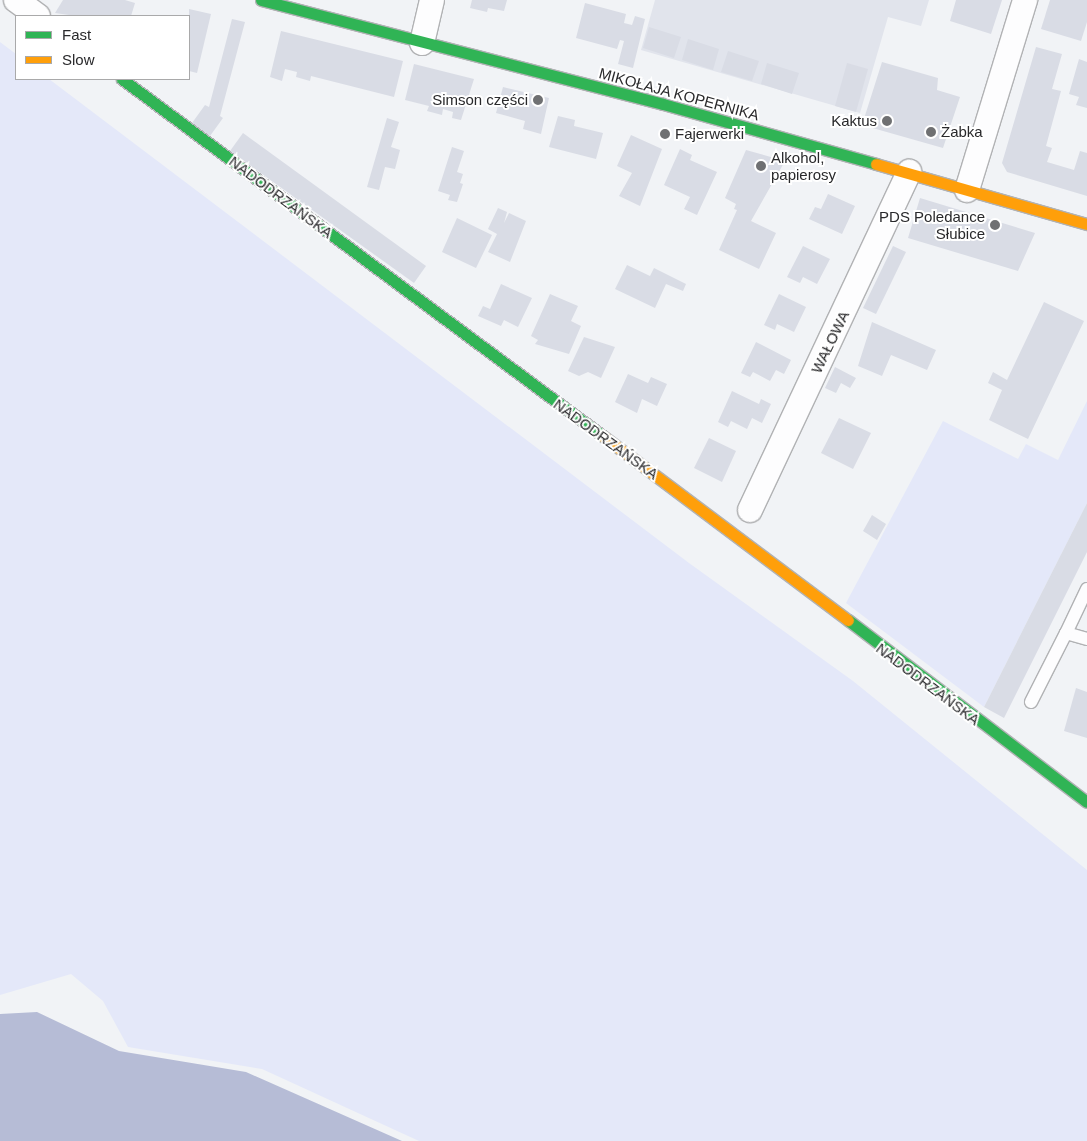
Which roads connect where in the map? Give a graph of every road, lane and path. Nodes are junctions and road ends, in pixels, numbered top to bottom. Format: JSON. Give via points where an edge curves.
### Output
{"nodes":[{"id":1,"x":16,"y":0,"type":"edge"},
{"id":2,"x":261,"y":0,"type":"edge"},
{"id":3,"x":432,"y":0,"type":"edge"},
{"id":4,"x":1025,"y":0,"type":"edge"},
{"id":5,"x":37,"y":15,"type":"edge"},
{"id":6,"x":422,"y":43,"type":"junction"},
{"id":7,"x":123,"y":80,"type":"edge"},
{"id":8,"x":909,"y":172,"type":"junction"},
{"id":9,"x":967,"y":190,"type":"junction"},
{"id":10,"x":1087,"y":224,"type":"edge"},
{"id":11,"x":750,"y":510,"type":"dead end"},
{"id":12,"x":1087,"y":588,"type":"edge"},
{"id":13,"x":1066,"y":633,"type":"junction"},
{"id":14,"x":1087,"y":639,"type":"edge"},
{"id":15,"x":1032,"y":702,"type":"dead end"},
{"id":16,"x":1087,"y":802,"type":"edge"}],
"edges":[{"from":1,"to":5,"type":"street"},
{"from":2,"to":6,"type":"street","name":"MIKOŁAJA KOPERNIKA"},
{"from":3,"to":6,"type":"street"},
{"from":4,"to":9,"type":"street"},
{"from":6,"to":8,"type":"street","name":"MIKOŁAJA KOPERNIKA"},
{"from":7,"to":16,"type":"street","name":"NADODRZAŃSKA","via":[[731,531]]},
{"from":8,"to":9,"type":"street","name":"MIKOŁAJA KOPERNIKA"},
{"from":8,"to":11,"type":"street","name":"WAŁOWA"},
{"from":9,"to":10,"type":"street","name":"MIKOŁAJA KOPERNIKA"},
{"from":12,"to":13,"type":"lane"},
{"from":13,"to":14,"type":"lane"},
{"from":13,"to":15,"type":"lane"}]}
